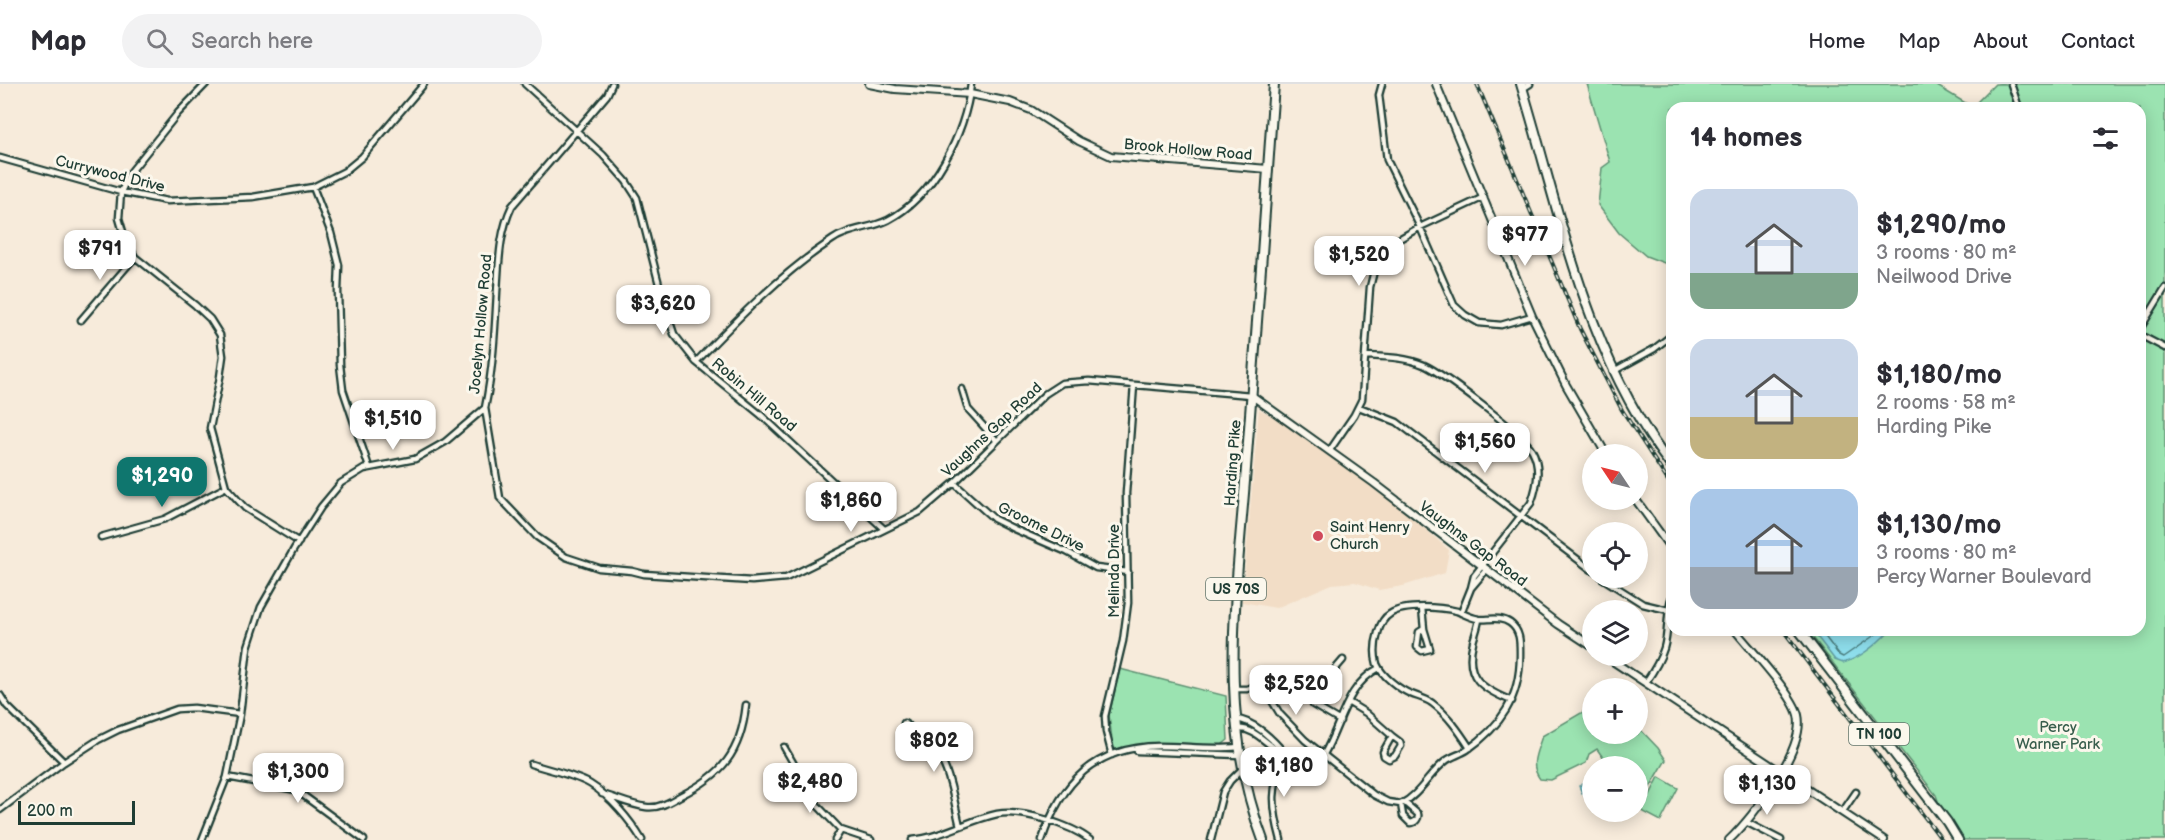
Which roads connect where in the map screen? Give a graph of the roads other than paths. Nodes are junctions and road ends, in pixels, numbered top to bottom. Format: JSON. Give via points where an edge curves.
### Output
{"nodes":[{"id":1,"x":206,"y":84,"type":"edge"},
{"id":2,"x":424,"y":84,"type":"edge"},
{"id":3,"x":525,"y":84,"type":"edge"},
{"id":4,"x":612,"y":84,"type":"edge"},
{"id":5,"x":869,"y":84,"type":"edge"},
{"id":6,"x":971,"y":84,"type":"edge"},
{"id":7,"x":1274,"y":84,"type":"edge"},
{"id":8,"x":1382,"y":84,"type":"edge"},
{"id":9,"x":1436,"y":84,"type":"edge"},
{"id":10,"x":1530,"y":84,"type":"edge"},
{"id":11,"x":2011,"y":84,"type":"edge"},
{"id":12,"x":1521,"y":87,"type":"edge"},
{"id":13,"x":970,"y":94,"type":"junction"},
{"id":14,"x":2017,"y":102,"type":"edge"},
{"id":15,"x":576,"y":130,"type":"junction"},
{"id":16,"x":0,"y":158,"type":"edge"},
{"id":17,"x":1268,"y":169,"type":"junction"},
{"id":18,"x":313,"y":187,"type":"junction"},
{"id":19,"x":121,"y":192,"type":"junction"},
{"id":20,"x":1484,"y":197,"type":"junction"},
{"id":21,"x":1420,"y":227,"type":"junction"},
{"id":22,"x":135,"y":257,"type":"junction"},
{"id":23,"x":2165,"y":288,"type":"edge"},
{"id":24,"x":1532,"y":316,"type":"junction"},
{"id":25,"x":2146,"y":318,"type":"edge"},
{"id":26,"x":81,"y":320,"type":"dead end"},
{"id":27,"x":2146,"y":338,"type":"edge"},
{"id":28,"x":1666,"y":340,"type":"edge"},
{"id":29,"x":2165,"y":348,"type":"edge"},
{"id":30,"x":1365,"y":356,"type":"junction"},
{"id":31,"x":696,"y":362,"type":"junction"},
{"id":32,"x":1614,"y":371,"type":"junction"},
{"id":33,"x":1134,"y":385,"type":"junction"},
{"id":34,"x":962,"y":388,"type":"dead end"},
{"id":35,"x":1251,"y":395,"type":"junction"},
{"id":36,"x":1359,"y":407,"type":"junction"},
{"id":37,"x":485,"y":408,"type":"junction"},
{"id":38,"x":996,"y":440,"type":"junction"},
{"id":39,"x":1600,"y":444,"type":"edge"},
{"id":40,"x":1330,"y":450,"type":"junction"},
{"id":41,"x":1666,"y":459,"type":"edge"},
{"id":42,"x":369,"y":467,"type":"junction"},
{"id":43,"x":954,"y":483,"type":"junction"},
{"id":44,"x":226,"y":487,"type":"junction"},
{"id":45,"x":1643,"y":510,"type":"edge"},
{"id":46,"x":1522,"y":516,"type":"junction"},
{"id":47,"x":884,"y":530,"type":"junction"},
{"id":48,"x":101,"y":537,"type":"dead end"},
{"id":49,"x":299,"y":542,"type":"junction"},
{"id":50,"x":1666,"y":542,"type":"edge"},
{"id":51,"x":1582,"y":562,"type":"edge"},
{"id":52,"x":1485,"y":567,"type":"junction"},
{"id":53,"x":1128,"y":572,"type":"junction"},
{"id":54,"x":1618,"y":588,"type":"edge"},
{"id":55,"x":1422,"y":608,"type":"junction"},
{"id":56,"x":1666,"y":610,"type":"edge"},
{"id":57,"x":1461,"y":613,"type":"junction"},
{"id":58,"x":1479,"y":619,"type":"junction"},
{"id":59,"x":1424,"y":629,"type":"junction"},
{"id":60,"x":1666,"y":629,"type":"edge"},
{"id":61,"x":1740,"y":636,"type":"edge"},
{"id":62,"x":1804,"y":636,"type":"edge"},
{"id":63,"x":1582,"y":640,"type":"edge"},
{"id":64,"x":1343,"y":660,"type":"dead end"},
{"id":65,"x":1621,"y":666,"type":"edge"},
{"id":66,"x":1379,"y":668,"type":"junction"},
{"id":67,"x":1640,"y":678,"type":"edge"},
{"id":68,"x":1648,"y":679,"type":"edge"},
{"id":69,"x":1261,"y":683,"type":"junction"},
{"id":70,"x":1648,"y":683,"type":"edge"},
{"id":71,"x":1233,"y":689,"type":"junction"},
{"id":72,"x":0,"y":695,"type":"edge"},
{"id":73,"x":1512,"y":701,"type":"junction"},
{"id":74,"x":1348,"y":702,"type":"junction"},
{"id":75,"x":746,"y":705,"type":"dead end"},
{"id":76,"x":1313,"y":705,"type":"dead end"},
{"id":77,"x":240,"y":714,"type":"junction"},
{"id":78,"x":1235,"y":720,"type":"junction"},
{"id":79,"x":1340,"y":721,"type":"junction"},
{"id":80,"x":904,"y":723,"type":"dead end"},
{"id":81,"x":1236,"y":729,"type":"junction"},
{"id":82,"x":1392,"y":736,"type":"junction"},
{"id":83,"x":784,"y":747,"type":"dead end"},
{"id":84,"x":1470,"y":748,"type":"junction"},
{"id":85,"x":1239,"y":751,"type":"junction"},
{"id":86,"x":1123,"y":752,"type":"junction"},
{"id":87,"x":1324,"y":754,"type":"junction"},
{"id":88,"x":1112,"y":755,"type":"junction"},
{"id":89,"x":1286,"y":755,"type":"junction"},
{"id":90,"x":64,"y":762,"type":"junction"},
{"id":91,"x":531,"y":764,"type":"dead end"},
{"id":92,"x":1242,"y":769,"type":"junction"},
{"id":93,"x":1781,"y":772,"type":"junction"},
{"id":94,"x":1311,"y":775,"type":"dead end"},
{"id":95,"x":227,"y":777,"type":"junction"},
{"id":96,"x":1856,"y":792,"type":"dead end"},
{"id":97,"x":602,"y":794,"type":"junction"},
{"id":98,"x":0,"y":810,"type":"edge"},
{"id":99,"x":1843,"y":812,"type":"junction"},
{"id":100,"x":1049,"y":820,"type":"junction"},
{"id":101,"x":1748,"y":823,"type":"junction"},
{"id":102,"x":960,"y":826,"type":"junction"},
{"id":103,"x":841,"y":831,"type":"junction"},
{"id":104,"x":1773,"y":838,"type":"edge"},
{"id":105,"x":202,"y":840,"type":"edge"},
{"id":106,"x":364,"y":840,"type":"edge"},
{"id":107,"x":642,"y":840,"type":"edge"},
{"id":108,"x":834,"y":840,"type":"edge"},
{"id":109,"x":871,"y":840,"type":"edge"},
{"id":110,"x":912,"y":840,"type":"edge"},
{"id":111,"x":1042,"y":840,"type":"edge"},
{"id":112,"x":1090,"y":840,"type":"edge"},
{"id":113,"x":1211,"y":840,"type":"edge"},
{"id":114,"x":1263,"y":840,"type":"edge"},
{"id":115,"x":1281,"y":840,"type":"edge"},
{"id":116,"x":1729,"y":840,"type":"edge"},
{"id":117,"x":1781,"y":840,"type":"edge"},
{"id":118,"x":1884,"y":840,"type":"edge"},
{"id":119,"x":1958,"y":840,"type":"edge"}],
"edges":[{"from":1,"to":19,"type":"street","via":[[137,163]]},
{"from":2,"to":18,"type":"street","name":"Currywood Drive","via":[[362,157],[345,171]]},
{"from":3,"to":15,"type":"street","name":"Robin Hill Road"},
{"from":4,"to":15,"type":"street","name":"Jocelyn Hollow Road","via":[[607,96]]},
{"from":5,"to":13,"type":"street","name":"Brook Hollow Road"},
{"from":6,"to":13,"type":"street"},
{"from":7,"to":17,"type":"main road","name":"Harding Pike","number":"US 70S"},
{"from":8,"to":21,"type":"street","via":[[1379,95],[1388,160]]},
{"from":9,"to":20,"type":"street"},
{"from":10,"to":12,"type":"street"},
{"from":11,"to":14,"type":"street"},
{"from":12,"to":32,"type":"main road","via":[[1580,287]]},
{"from":13,"to":17,"type":"street","name":"Brook Hollow Road","via":[[1030,110],[1111,156]]},
{"from":13,"to":31,"type":"street","via":[[963,123],[946,160],[918,196],[888,220],[831,240],[780,280]]},
{"from":15,"to":31,"type":"street","name":"Robin Hill Road","via":[[626,181],[637,198],[674,334]]},
{"from":15,"to":37,"type":"street","name":"Jocelyn Hollow Road","via":[[506,218]]},
{"from":16,"to":19,"type":"street","name":"Currywood Drive"},
{"from":17,"to":35,"type":"main road","name":"Harding Pike","number":"US 70S"},
{"from":18,"to":19,"type":"street","name":"Currywood Drive","via":[[253,197],[167,201]]},
{"from":18,"to":42,"type":"street","via":[[339,265],[343,390]]},
{"from":19,"to":22,"type":"street","via":[[119,218],[124,239]]},
{"from":20,"to":21,"type":"street"},
{"from":20,"to":24,"type":"street"},
{"from":21,"to":24,"type":"street","via":[[1454,305],[1465,315],[1479,323],[1501,325]]},
{"from":21,"to":30,"type":"street","via":[[1394,242],[1375,267]]},
{"from":22,"to":26,"type":"street"},
{"from":22,"to":44,"type":"street","via":[[202,312],[220,335],[223,356],[210,428]]},
{"from":23,"to":25,"type":"street"},
{"from":24,"to":39,"type":"street"},
{"from":27,"to":29,"type":"street"},
{"from":28,"to":32,"type":"street"},
{"from":30,"to":36,"type":"street"},
{"from":30,"to":46,"type":"street","via":[[1403,358],[1426,366],[1521,436],[1533,450],[1538,470],[1536,489]]},
{"from":31,"to":47,"type":"street","name":"Robin Hill Road","via":[[761,415]]},
{"from":32,"to":41,"type":"main road"},
{"from":33,"to":35,"type":"street","name":"Vaughns Gap Road"},
{"from":33,"to":38,"type":"street","name":"Vaughns Gap Road","via":[[1062,383]]},
{"from":33,"to":53,"type":"street","name":"Melinda Drive","via":[[1126,494]]},
{"from":34,"to":38,"type":"street","via":[[968,409]]},
{"from":35,"to":40,"type":"street","name":"Vaughns Gap Road"},
{"from":35,"to":71,"type":"main road","name":"Harding Pike","number":"US 70S","via":[[1234,622]]},
{"from":36,"to":40,"type":"street"},
{"from":36,"to":46,"type":"street","via":[[1397,422]]},
{"from":37,"to":42,"type":"street","name":"Jocelyn Hollow Road","via":[[445,442],[415,459]]},
{"from":37,"to":47,"type":"street","name":"Vaughns Gap Road","via":[[500,498],[537,537],[566,557],[599,568],[644,574],[786,578]]},
{"from":38,"to":43,"type":"street","name":"Vaughns Gap Road"},
{"from":40,"to":52,"type":"street","name":"Vaughns Gap Road"},
{"from":42,"to":49,"type":"street","name":"Jocelyn Hollow Road","via":[[341,483]]},
{"from":43,"to":47,"type":"street","name":"Vaughns Gap Road","via":[[920,512]]},
{"from":43,"to":53,"type":"street","name":"Groome Drive","via":[[1005,525],[1096,568]]},
{"from":44,"to":48,"type":"street","via":[[165,519]]},
{"from":44,"to":49,"type":"street","via":[[245,508]]},
{"from":45,"to":50,"type":"street"},
{"from":46,"to":51,"type":"street"},
{"from":46,"to":52,"type":"street"},
{"from":49,"to":77,"type":"street","name":"Jocelyn Hollow Road","via":[[263,602],[254,625]]},
{"from":52,"to":57,"type":"street"},
{"from":52,"to":63,"type":"street","name":"Vaughns Gap Road"},
{"from":53,"to":88,"type":"street","name":"Melinda Drive","via":[[1125,630],[1106,712]]},
{"from":54,"to":56,"type":"street","via":[[1643,604]]},
{"from":55,"to":57,"type":"street"},
{"from":55,"to":59,"type":"street"},
{"from":55,"to":66,"type":"street","via":[[1395,611],[1383,620],[1376,645]]},
{"from":57,"to":58,"type":"street"},
{"from":58,"to":73,"type":"street","via":[[1472,652],[1475,678],[1488,690]]},
{"from":58,"to":73,"type":"street","via":[[1505,620],[1519,635],[1520,669]]},
{"from":59,"to":59,"type":"street","via":[[1430,649],[1422,651],[1417,646]]},
{"from":60,"to":68,"type":"street","via":[[1664,648]]},
{"from":61,"to":93,"type":"street","via":[[1791,698],[1798,715],[1792,753]]},
{"from":62,"to":119,"type":"main road","number":"TN 100"},
{"from":64,"to":69,"type":"street","via":[[1322,679],[1286,677]]},
{"from":65,"to":67,"type":"street"},
{"from":66,"to":74,"type":"street","via":[[1360,682]]},
{"from":66,"to":84,"type":"street","via":[[1404,690],[1436,707]]},
{"from":69,"to":71,"type":"street"},
{"from":69,"to":87,"type":"street","via":[[1290,726]]},
{"from":70,"to":93,"type":"street"},
{"from":71,"to":78,"type":"main road","name":"Harding Pike","number":"US 70S"},
{"from":72,"to":90,"type":"street"},
{"from":73,"to":84,"type":"street","via":[[1495,727]]},
{"from":74,"to":79,"type":"street"},
{"from":74,"to":82,"type":"street"},
{"from":75,"to":97,"type":"street","via":[[730,759],[704,783],[657,806],[646,807]]},
{"from":76,"to":79,"type":"street"},
{"from":77,"to":90,"type":"street","via":[[177,709],[118,730]]},
{"from":77,"to":95,"type":"street","name":"Jocelyn Hollow Road"},
{"from":78,"to":81,"type":"main road","name":"Harding Pike","number":"US 70S"},
{"from":78,"to":89,"type":"street","via":[[1255,726]]},
{"from":79,"to":87,"type":"street"},
{"from":80,"to":102,"type":"street","via":[[934,747],[946,773]]},
{"from":81,"to":85,"type":"main road","name":"Harding Pike","number":"US 70S"},
{"from":81,"to":89,"type":"street","via":[[1251,731]]},
{"from":82,"to":82,"type":"street","via":[[1401,746],[1389,759],[1383,752]]},
{"from":83,"to":103,"type":"street","via":[[818,806]]},
{"from":84,"to":87,"type":"street","via":[[1442,764],[1403,803],[1388,802],[1374,795]]},
{"from":85,"to":86,"type":"street"},
{"from":85,"to":86,"type":"street","via":[[1160,746]]},
{"from":85,"to":92,"type":"main road","name":"Harding Pike","number":"US 70S"},
{"from":86,"to":88,"type":"street"},
{"from":88,"to":100,"type":"street","via":[[1076,778]]},
{"from":89,"to":94,"type":"street"},
{"from":89,"to":115,"type":"street","via":[[1273,795]]},
{"from":90,"to":98,"type":"street"},
{"from":91,"to":97,"type":"street","via":[[590,784]]},
{"from":92,"to":113,"type":"street","via":[[1223,792]]},
{"from":92,"to":114,"type":"main road","name":"Harding Pike","number":"US 70S"},
{"from":93,"to":99,"type":"street"},
{"from":93,"to":101,"type":"street"},
{"from":95,"to":105,"type":"street","name":"Jocelyn Hollow Road"},
{"from":95,"to":106,"type":"street","via":[[297,790]]},
{"from":96,"to":99,"type":"street"},
{"from":97,"to":107,"type":"street","via":[[634,826]]},
{"from":99,"to":118,"type":"street"},
{"from":100,"to":102,"type":"street","via":[[998,814]]},
{"from":100,"to":111,"type":"street"},
{"from":100,"to":112,"type":"street","via":[[1069,826]]},
{"from":101,"to":104,"type":"street"},
{"from":101,"to":116,"type":"street"},
{"from":102,"to":110,"type":"street"},
{"from":103,"to":108,"type":"street"},
{"from":103,"to":109,"type":"street"},
{"from":104,"to":117,"type":"street"}]}
